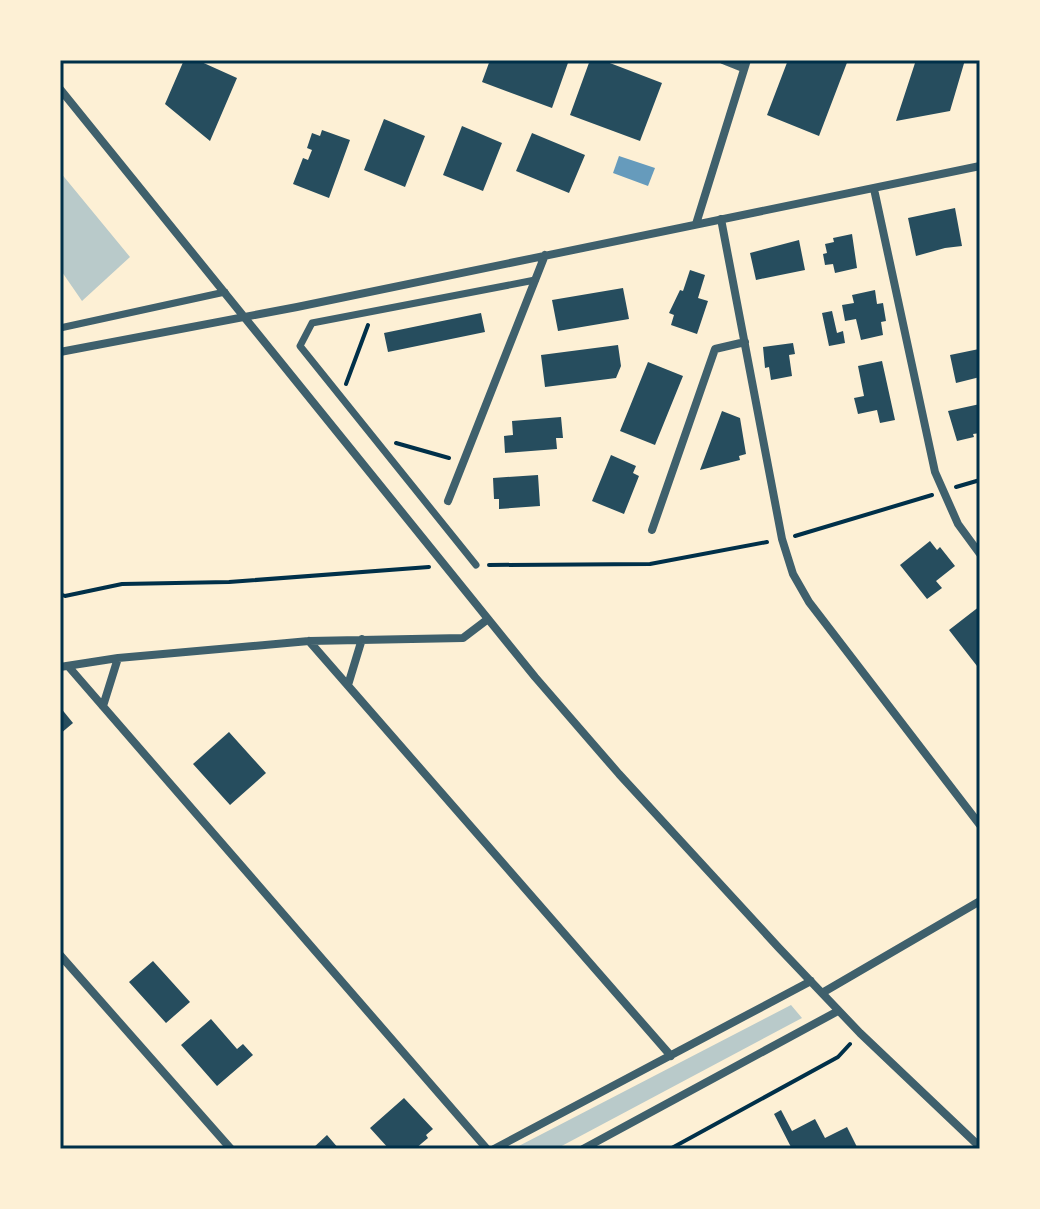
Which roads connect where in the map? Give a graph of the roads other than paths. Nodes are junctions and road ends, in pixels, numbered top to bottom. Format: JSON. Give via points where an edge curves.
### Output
{"nodes":[{"id":1,"x":723,"y":60,"type":"edge"},
{"id":2,"x":745,"y":64,"type":"edge"},
{"id":3,"x":60,"y":89,"type":"edge"},
{"id":4,"x":980,"y":166,"type":"edge"},
{"id":5,"x":874,"y":189,"type":"junction"},
{"id":6,"x":721,"y":219,"type":"junction"},
{"id":7,"x":696,"y":224,"type":"junction"},
{"id":8,"x":545,"y":255,"type":"junction"},
{"id":9,"x":535,"y":280,"type":"junction"},
{"id":10,"x":225,"y":292,"type":"junction"},
{"id":11,"x":244,"y":316,"type":"junction"},
{"id":12,"x":60,"y":328,"type":"edge"},
{"id":13,"x":745,"y":342,"type":"junction"},
{"id":14,"x":60,"y":352,"type":"edge"},
{"id":15,"x":448,"y":501,"type":"dead end"},
{"id":16,"x":652,"y":530,"type":"dead end"},
{"id":17,"x":980,"y":554,"type":"edge"},
{"id":18,"x":476,"y":565,"type":"road end"},
{"id":19,"x":488,"y":619,"type":"junction"},
{"id":20,"x":362,"y":639,"type":"junction"},
{"id":21,"x":309,"y":641,"type":"junction"},
{"id":22,"x":118,"y":658,"type":"junction"},
{"id":23,"x":64,"y":666,"type":"edge"},
{"id":24,"x":348,"y":685,"type":"junction"},
{"id":25,"x":103,"y":706,"type":"junction"},
{"id":26,"x":980,"y":825,"type":"edge"},
{"id":27,"x":980,"y":901,"type":"edge"},
{"id":28,"x":60,"y":955,"type":"edge"},
{"id":29,"x":811,"y":981,"type":"junction"},
{"id":30,"x":822,"y":993,"type":"junction"},
{"id":31,"x":838,"y":1011,"type":"junction"},
{"id":32,"x":671,"y":1056,"type":"junction"},
{"id":33,"x":980,"y":1147,"type":"edge"},
{"id":34,"x":231,"y":1149,"type":"edge"},
{"id":35,"x":487,"y":1149,"type":"edge"},
{"id":36,"x":494,"y":1149,"type":"edge"},
{"id":37,"x":583,"y":1149,"type":"edge"}],
"edges":[{"from":1,"to":2,"type":"street"},
{"from":2,"to":7,"type":"street"},
{"from":3,"to":10,"type":"street"},
{"from":4,"to":5,"type":"street"},
{"from":5,"to":6,"type":"street"},
{"from":5,"to":17,"type":"street","via":[[935,472],[958,524]]},
{"from":6,"to":7,"type":"street"},
{"from":6,"to":13,"type":"street"},
{"from":7,"to":8,"type":"street"},
{"from":8,"to":9,"type":"street"},
{"from":8,"to":11,"type":"street"},
{"from":9,"to":15,"type":"street"},
{"from":9,"to":18,"type":"street","via":[[312,323],[300,346]]},
{"from":10,"to":11,"type":"street"},
{"from":10,"to":12,"type":"street"},
{"from":11,"to":14,"type":"street"},
{"from":11,"to":19,"type":"street"},
{"from":13,"to":16,"type":"street","via":[[715,349]]},
{"from":13,"to":26,"type":"street","via":[[793,574]]},
{"from":19,"to":20,"type":"street","via":[[463,638]]},
{"from":19,"to":29,"type":"street","via":[[619,774]]},
{"from":20,"to":21,"type":"street"},
{"from":20,"to":24,"type":"street"},
{"from":21,"to":22,"type":"street"},
{"from":21,"to":24,"type":"street"},
{"from":22,"to":23,"type":"street"},
{"from":22,"to":25,"type":"street"},
{"from":23,"to":25,"type":"street"},
{"from":24,"to":32,"type":"street"},
{"from":25,"to":35,"type":"street"},
{"from":27,"to":30,"type":"street"},
{"from":28,"to":34,"type":"street"},
{"from":29,"to":30,"type":"street"},
{"from":29,"to":32,"type":"street"},
{"from":30,"to":31,"type":"street"},
{"from":31,"to":33,"type":"street"},
{"from":31,"to":37,"type":"street"},
{"from":32,"to":36,"type":"street"}]}
